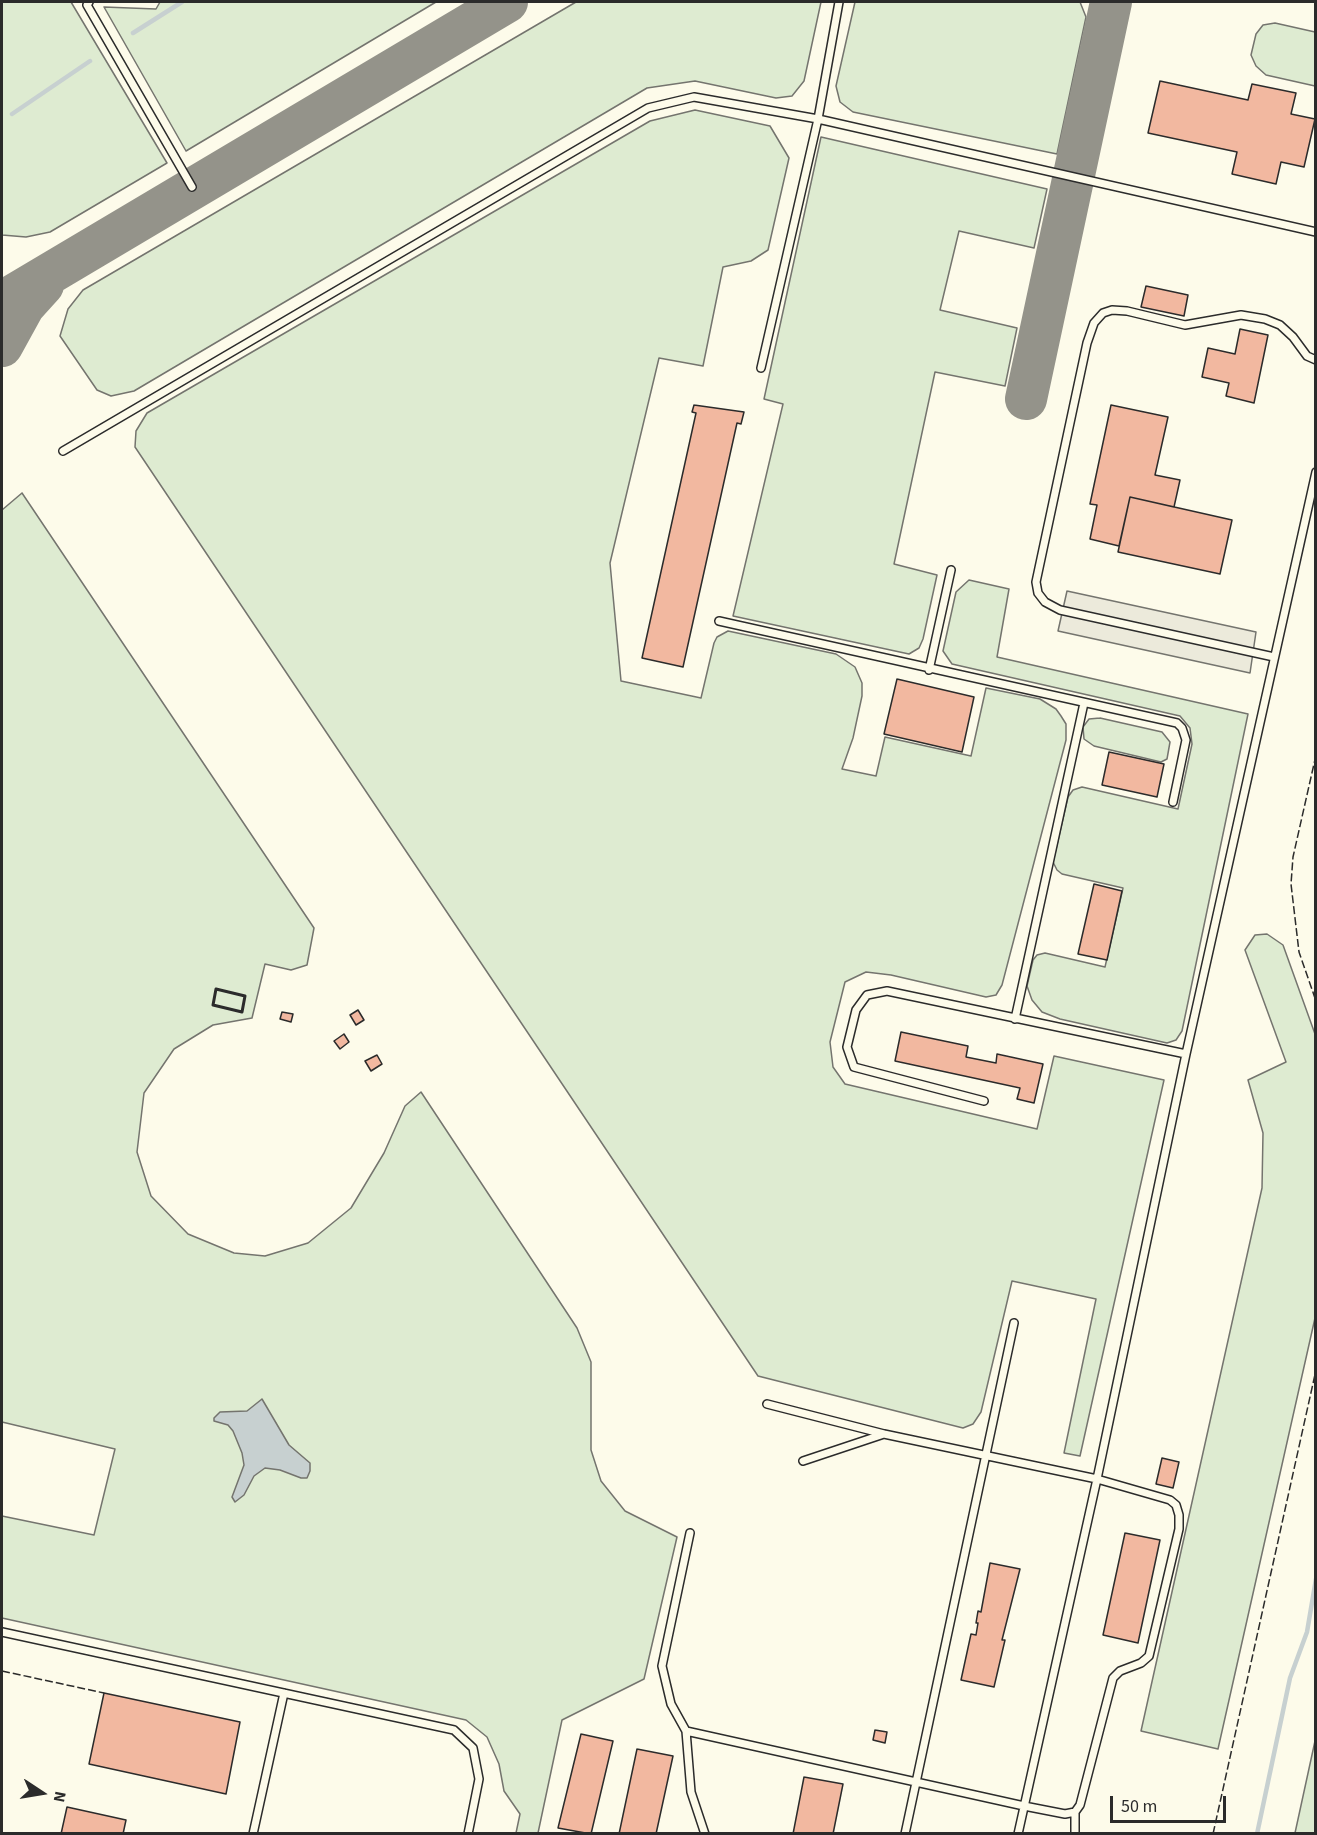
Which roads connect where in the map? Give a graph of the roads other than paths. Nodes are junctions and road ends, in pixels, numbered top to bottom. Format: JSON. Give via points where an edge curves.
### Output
{"nodes":[{"id":1,"x":840,"y":2,"type":"edge"},
{"id":2,"x":87,"y":3,"type":"edge"},
{"id":3,"x":818,"y":119,"type":"junction"},
{"id":4,"x":192,"y":187,"type":"dead end"},
{"id":5,"x":1316,"y":232,"type":"edge"},
{"id":6,"x":1316,"y":360,"type":"edge"},
{"id":7,"x":761,"y":368,"type":"dead end"},
{"id":8,"x":63,"y":451,"type":"dead end"},
{"id":9,"x":1316,"y":472,"type":"edge"},
{"id":10,"x":951,"y":570,"type":"dead end"},
{"id":11,"x":719,"y":621,"type":"dead end"},
{"id":12,"x":1274,"y":657,"type":"junction"},
{"id":13,"x":929,"y":670,"type":"junction"},
{"id":14,"x":1084,"y":703,"type":"junction"},
{"id":15,"x":1173,"y":802,"type":"dead end"},
{"id":16,"x":1015,"y":1019,"type":"junction"},
{"id":17,"x":1186,"y":1054,"type":"junction"},
{"id":18,"x":984,"y":1101,"type":"dead end"},
{"id":19,"x":1014,"y":1323,"type":"dead end"},
{"id":20,"x":767,"y":1404,"type":"dead end"},
{"id":21,"x":884,"y":1434,"type":"junction"},
{"id":22,"x":984,"y":1456,"type":"junction"},
{"id":23,"x":803,"y":1461,"type":"dead end"},
{"id":24,"x":1097,"y":1479,"type":"junction"},
{"id":25,"x":690,"y":1533,"type":"dead end"},
{"id":26,"x":2,"y":1632,"type":"edge"},
{"id":27,"x":284,"y":1693,"type":"junction"},
{"id":28,"x":686,"y":1731,"type":"junction"},
{"id":29,"x":916,"y":1783,"type":"junction"},
{"id":30,"x":1024,"y":1806,"type":"junction"},
{"id":31,"x":1075,"y":1812,"type":"junction"},
{"id":32,"x":253,"y":1833,"type":"edge"},
{"id":33,"x":468,"y":1833,"type":"edge"},
{"id":34,"x":705,"y":1833,"type":"edge"},
{"id":35,"x":905,"y":1833,"type":"edge"},
{"id":36,"x":1018,"y":1833,"type":"edge"},
{"id":37,"x":1075,"y":1833,"type":"edge"}],
"edges":[{"from":1,"to":3,"type":"lane"},
{"from":2,"to":4,"type":"lane"},
{"from":3,"to":5,"type":"lane"},
{"from":3,"to":7,"type":"lane"},
{"from":3,"to":8,"type":"lane","via":[[694,97],[648,108]]},
{"from":6,"to":12,"type":"lane","via":[[1307,356],[1280,325],[1265,319],[1241,315],[1185,325],[1127,311],[1103,313],[1094,322],[1087,343],[1036,582],[1045,602],[1060,610]]},
{"from":9,"to":12,"type":"lane"},
{"from":10,"to":13,"type":"lane"},
{"from":11,"to":13,"type":"lane"},
{"from":12,"to":17,"type":"lane"},
{"from":13,"to":14,"type":"lane"},
{"from":14,"to":15,"type":"lane","via":[[1169,721],[1182,728],[1186,740]]},
{"from":14,"to":16,"type":"lane"},
{"from":16,"to":17,"type":"lane"},
{"from":16,"to":18,"type":"lane","via":[[887,991],[867,995],[856,1010],[847,1047],[854,1067]]},
{"from":17,"to":24,"type":"lane"},
{"from":19,"to":22,"type":"lane"},
{"from":20,"to":21,"type":"lane"},
{"from":21,"to":22,"type":"lane"},
{"from":21,"to":23,"type":"lane"},
{"from":22,"to":24,"type":"lane"},
{"from":22,"to":29,"type":"lane"},
{"from":24,"to":30,"type":"lane"},
{"from":24,"to":31,"type":"lane","via":[[1170,1500],[1176,1505],[1179,1529],[1149,1656],[1113,1678]]},
{"from":25,"to":28,"type":"lane","via":[[662,1666],[671,1704]]},
{"from":26,"to":27,"type":"lane"},
{"from":27,"to":32,"type":"lane"},
{"from":27,"to":33,"type":"lane","via":[[454,1730],[472,1748],[479,1779]]},
{"from":28,"to":29,"type":"lane"},
{"from":28,"to":34,"type":"lane","via":[[691,1792]]},
{"from":29,"to":30,"type":"lane"},
{"from":29,"to":35,"type":"lane"},
{"from":30,"to":31,"type":"lane","via":[[1065,1814]]},
{"from":30,"to":36,"type":"lane"},
{"from":31,"to":37,"type":"lane"}]}
